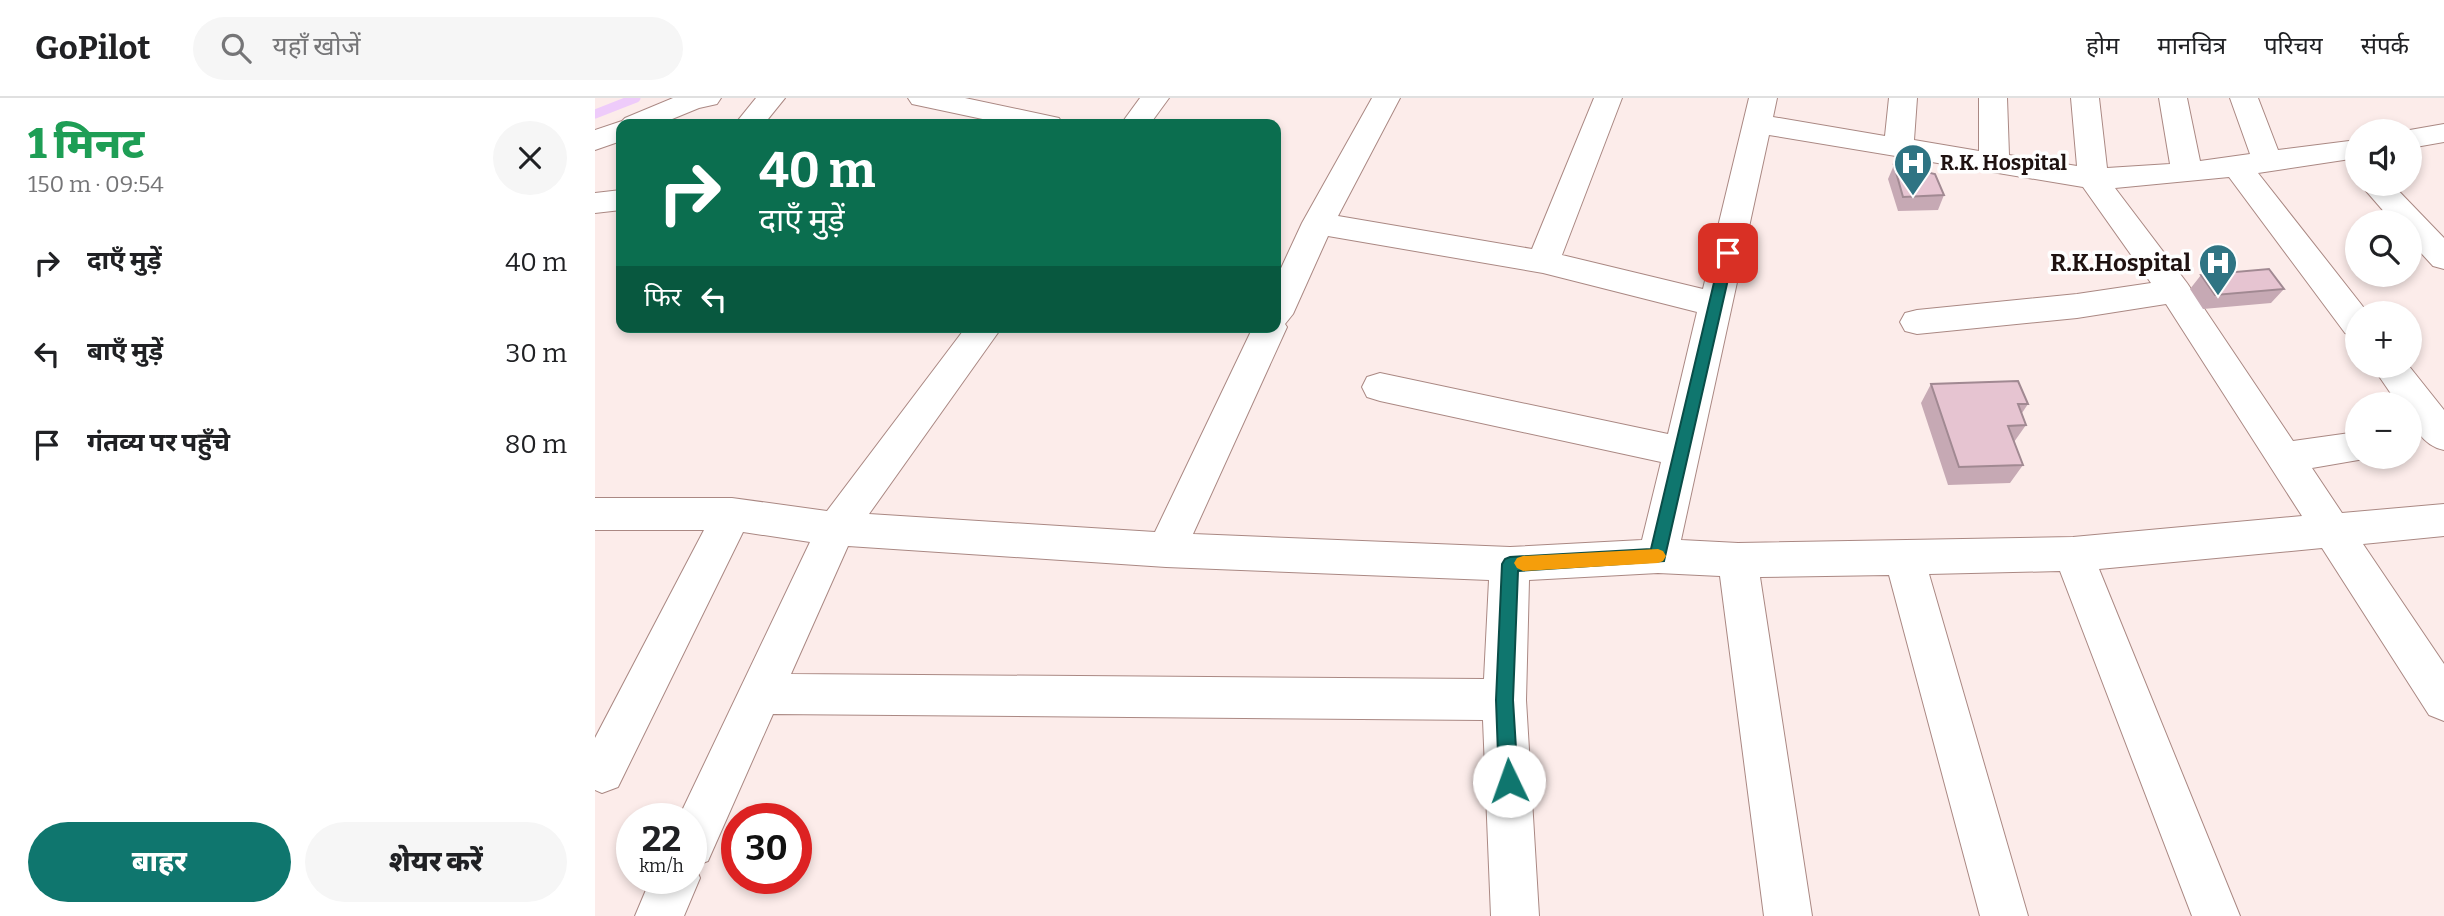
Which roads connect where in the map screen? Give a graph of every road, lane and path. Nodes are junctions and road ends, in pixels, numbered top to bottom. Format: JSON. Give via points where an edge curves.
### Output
{"nodes":[{"id":1,"x":707,"y":98,"type":"edge"},
{"id":2,"x":771,"y":98,"type":"edge"},
{"id":3,"x":922,"y":98,"type":"edge"},
{"id":4,"x":1155,"y":98,"type":"edge"},
{"id":5,"x":1386,"y":98,"type":"edge"},
{"id":6,"x":1608,"y":98,"type":"edge"},
{"id":7,"x":1903,"y":98,"type":"edge"},
{"id":8,"x":1993,"y":98,"type":"edge"},
{"id":9,"x":2085,"y":98,"type":"edge"},
{"id":10,"x":2173,"y":98,"type":"edge"},
{"id":11,"x":2244,"y":98,"type":"edge"},
{"id":12,"x":1760,"y":111,"type":"edge"},
{"id":13,"x":647,"y":119,"type":"edge"},
{"id":14,"x":753,"y":119,"type":"edge"},
{"id":15,"x":1025,"y":119,"type":"edge"},
{"id":16,"x":1139,"y":119,"type":"edge"},
{"id":17,"x":616,"y":132,"type":"edge"},
{"id":18,"x":2444,"y":133,"type":"edge"},
{"id":19,"x":2422,"y":137,"type":"edge"},
{"id":20,"x":595,"y":141,"type":"edge"},
{"id":21,"x":1899,"y":148,"type":"junction"},
{"id":22,"x":2345,"y":156,"type":"edge"},
{"id":23,"x":1994,"y":163,"type":"junction"},
{"id":24,"x":2252,"y":164,"type":"junction"},
{"id":25,"x":2187,"y":173,"type":"junction"},
{"id":26,"x":2093,"y":179,"type":"junction"},
{"id":27,"x":2386,"y":196,"type":"edge"},
{"id":28,"x":616,"y":201,"type":"edge"},
{"id":29,"x":595,"y":203,"type":"edge"},
{"id":30,"x":1318,"y":223,"type":"junction"},
{"id":31,"x":2444,"y":258,"type":"edge"},
{"id":32,"x":1543,"y":262,"type":"junction"},
{"id":33,"x":2175,"y":291,"type":"junction"},
{"id":34,"x":1281,"y":303,"type":"edge"},
{"id":35,"x":1716,"y":304,"type":"junction"},
{"id":36,"x":2345,"y":306,"type":"edge"},
{"id":37,"x":1917,"y":322,"type":"dead end"},
{"id":38,"x":981,"y":333,"type":"edge"},
{"id":39,"x":1267,"y":333,"type":"edge"},
{"id":40,"x":2396,"y":378,"type":"edge"},
{"id":41,"x":1380,"y":387,"type":"dead end"},
{"id":42,"x":2432,"y":438,"type":"edge"},
{"id":43,"x":2345,"y":449,"type":"edge"},
{"id":44,"x":1682,"y":452,"type":"junction"},
{"id":45,"x":2285,"y":457,"type":"junction"},
{"id":46,"x":595,"y":514,"type":"edge"},
{"id":47,"x":732,"y":514,"type":"junction"},
{"id":48,"x":2444,"y":520,"type":"edge"},
{"id":49,"x":836,"y":529,"type":"junction"},
{"id":50,"x":2334,"y":531,"type":"junction"},
{"id":51,"x":1166,"y":550,"type":"junction"},
{"id":52,"x":2073,"y":554,"type":"junction"},
{"id":53,"x":1658,"y":556,"type":"junction"},
{"id":54,"x":1905,"y":558,"type":"junction"},
{"id":55,"x":1738,"y":560,"type":"junction"},
{"id":56,"x":1510,"y":564,"type":"junction"},
{"id":57,"x":759,"y":694,"type":"junction"},
{"id":58,"x":1504,"y":700,"type":"junction"},
{"id":59,"x":2444,"y":701,"type":"edge"},
{"id":60,"x":602,"y":771,"type":"dead end"},
{"id":61,"x":707,"y":809,"type":"edge"},
{"id":62,"x":669,"y":894,"type":"edge"},
{"id":63,"x":659,"y":916,"type":"edge"},
{"id":64,"x":1515,"y":916,"type":"edge"},
{"id":65,"x":1788,"y":916,"type":"edge"},
{"id":66,"x":2004,"y":916,"type":"edge"},
{"id":67,"x":2216,"y":916,"type":"edge"}],
"edges":[{"from":1,"to":13,"type":"street"},
{"from":2,"to":14,"type":"street"},
{"from":3,"to":15,"type":"street"},
{"from":4,"to":16,"type":"street"},
{"from":5,"to":30,"type":"street"},
{"from":6,"to":32,"type":"street"},
{"from":7,"to":21,"type":"street"},
{"from":8,"to":23,"type":"street"},
{"from":9,"to":26,"type":"street"},
{"from":10,"to":25,"type":"street"},
{"from":11,"to":24,"type":"street"},
{"from":12,"to":21,"type":"street"},
{"from":12,"to":35,"type":"street"},
{"from":17,"to":20,"type":"street"},
{"from":18,"to":19,"type":"street"},
{"from":21,"to":23,"type":"street"},
{"from":22,"to":24,"type":"street"},
{"from":23,"to":26,"type":"street"},
{"from":24,"to":25,"type":"street"},
{"from":24,"to":36,"type":"street"},
{"from":25,"to":26,"type":"street"},
{"from":26,"to":33,"type":"street"},
{"from":27,"to":31,"type":"street"},
{"from":28,"to":29,"type":"street"},
{"from":30,"to":32,"type":"street"},
{"from":30,"to":34,"type":"street"},
{"from":32,"to":35,"type":"street"},
{"from":33,"to":37,"type":"street"},
{"from":33,"to":45,"type":"street"},
{"from":35,"to":44,"type":"street"},
{"from":38,"to":49,"type":"street"},
{"from":39,"to":51,"type":"street"},
{"from":40,"to":42,"type":"street"},
{"from":41,"to":44,"type":"street"},
{"from":43,"to":45,"type":"street"},
{"from":44,"to":53,"type":"street"},
{"from":45,"to":50,"type":"street"},
{"from":46,"to":47,"type":"street"},
{"from":47,"to":49,"type":"street"},
{"from":47,"to":60,"type":"street"},
{"from":48,"to":50,"type":"street"},
{"from":49,"to":51,"type":"street"},
{"from":49,"to":57,"type":"street"},
{"from":50,"to":52,"type":"street"},
{"from":50,"to":59,"type":"street"},
{"from":51,"to":56,"type":"street"},
{"from":52,"to":54,"type":"street"},
{"from":52,"to":67,"type":"street"},
{"from":53,"to":55,"type":"street"},
{"from":53,"to":56,"type":"street"},
{"from":54,"to":55,"type":"street"},
{"from":54,"to":66,"type":"street"},
{"from":55,"to":65,"type":"street"},
{"from":56,"to":58,"type":"street"},
{"from":57,"to":58,"type":"street"},
{"from":57,"to":61,"type":"street"},
{"from":58,"to":64,"type":"street"},
{"from":62,"to":63,"type":"street"}]}
